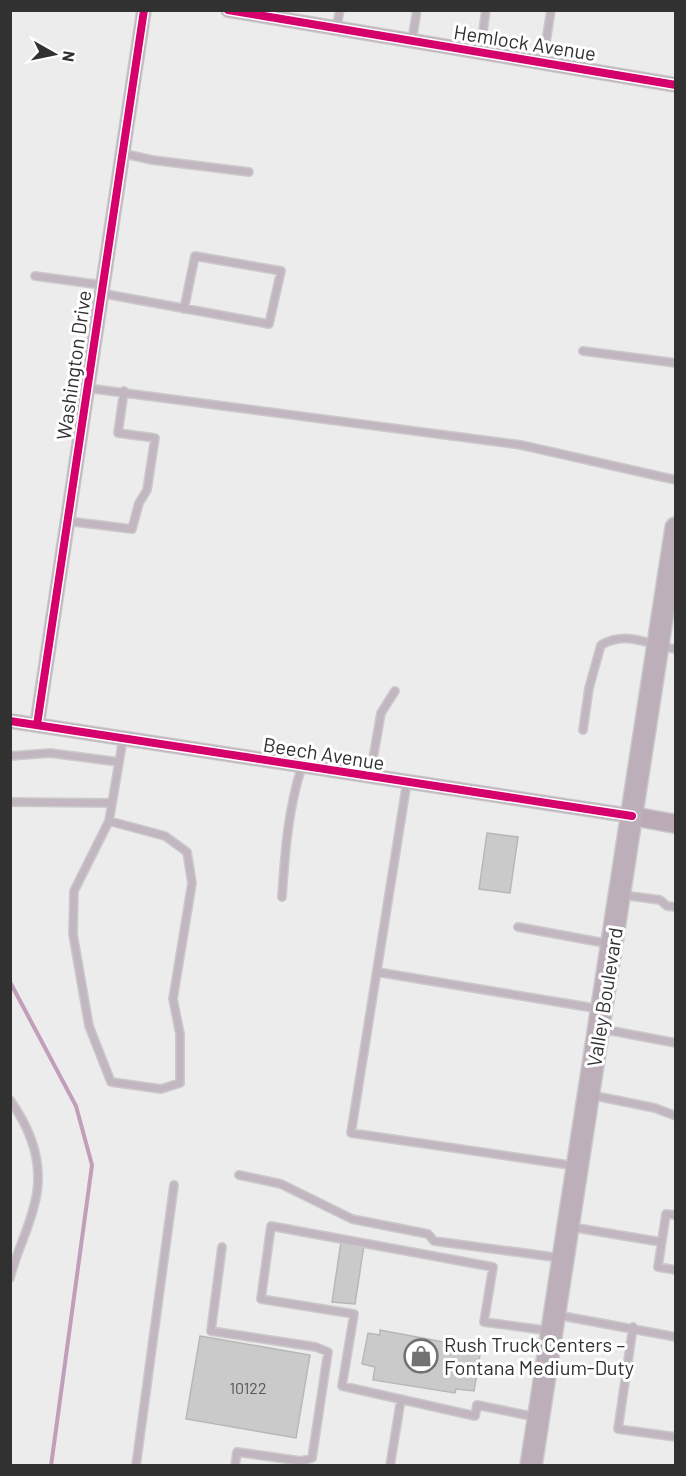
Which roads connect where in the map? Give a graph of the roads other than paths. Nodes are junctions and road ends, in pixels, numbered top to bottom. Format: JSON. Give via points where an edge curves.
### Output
{"nodes":[{"id":1,"x":144,"y":10,"type":"edge"},
{"id":2,"x":228,"y":10,"type":"edge"},
{"id":3,"x":340,"y":10,"type":"edge"},
{"id":4,"x":417,"y":10,"type":"edge"},
{"id":5,"x":486,"y":10,"type":"edge"},
{"id":6,"x":552,"y":10,"type":"edge"},
{"id":7,"x":258,"y":13,"type":"edge"},
{"id":8,"x":336,"y":29,"type":"junction"},
{"id":9,"x":412,"y":40,"type":"junction"},
{"id":10,"x":480,"y":52,"type":"junction"},
{"id":11,"x":543,"y":61,"type":"junction"},
{"id":12,"x":675,"y":85,"type":"edge"},
{"id":13,"x":121,"y":153,"type":"junction"},
{"id":14,"x":249,"y":172,"type":"dead end"},
{"id":15,"x":35,"y":276,"type":"dead end"},
{"id":16,"x":101,"y":289,"type":"junction"},
{"id":17,"x":184,"y":309,"type":"junction"},
{"id":18,"x":583,"y":351,"type":"dead end"},
{"id":19,"x":675,"y":363,"type":"edge"},
{"id":20,"x":87,"y":388,"type":"junction"},
{"id":21,"x":124,"y":391,"type":"junction"},
{"id":22,"x":675,"y":480,"type":"edge"},
{"id":23,"x":67,"y":521,"type":"junction"},
{"id":24,"x":675,"y":528,"type":"edge"},
{"id":25,"x":666,"y":648,"type":"edge"},
{"id":26,"x":395,"y":691,"type":"dead end"},
{"id":27,"x":10,"y":721,"type":"edge"},
{"id":28,"x":37,"y":725,"type":"junction"},
{"id":29,"x":583,"y":730,"type":"dead end"},
{"id":30,"x":123,"y":738,"type":"junction"},
{"id":31,"x":10,"y":756,"type":"edge"},
{"id":32,"x":119,"y":762,"type":"junction"},
{"id":33,"x":302,"y":766,"type":"junction"},
{"id":34,"x":370,"y":777,"type":"junction"},
{"id":35,"x":407,"y":782,"type":"junction"},
{"id":36,"x":10,"y":802,"type":"edge"},
{"id":37,"x":112,"y":803,"type":"junction"},
{"id":38,"x":632,"y":816,"type":"junction"},
{"id":39,"x":109,"y":821,"type":"junction"},
{"id":40,"x":675,"y":824,"type":"edge"},
{"id":41,"x":620,"y":895,"type":"junction"},
{"id":42,"x":282,"y":897,"type":"dead end"},
{"id":43,"x":675,"y":907,"type":"edge"},
{"id":44,"x":518,"y":927,"type":"dead end"},
{"id":45,"x":612,"y":945,"type":"junction"},
{"id":46,"x":377,"y":972,"type":"junction"},
{"id":47,"x":601,"y":1019,"type":"junction"},
{"id":48,"x":675,"y":1042,"type":"edge"},
{"id":49,"x":589,"y":1094,"type":"junction"},
{"id":50,"x":10,"y":1100,"type":"edge"},
{"id":51,"x":675,"y":1116,"type":"edge"},
{"id":52,"x":578,"y":1166,"type":"junction"},
{"id":53,"x":239,"y":1175,"type":"dead end"},
{"id":54,"x":174,"y":1185,"type":"dead end"},
{"id":55,"x":675,"y":1215,"type":"edge"},
{"id":56,"x":568,"y":1226,"type":"junction"},
{"id":57,"x":662,"y":1242,"type":"junction"},
{"id":58,"x":222,"y":1247,"type":"dead end"},
{"id":59,"x":563,"y":1259,"type":"junction"},
{"id":60,"x":675,"y":1270,"type":"edge"},
{"id":61,"x":10,"y":1278,"type":"edge"},
{"id":62,"x":553,"y":1323,"type":"junction"},
{"id":63,"x":633,"y":1327,"type":"junction"},
{"id":64,"x":675,"y":1337,"type":"edge"},
{"id":65,"x":401,"y":1399,"type":"junction"},
{"id":66,"x":539,"y":1418,"type":"junction"},
{"id":67,"x":675,"y":1437,"type":"edge"},
{"id":68,"x":135,"y":1466,"type":"edge"},
{"id":69,"x":235,"y":1466,"type":"edge"},
{"id":70,"x":390,"y":1466,"type":"edge"},
{"id":71,"x":531,"y":1466,"type":"edge"}],
"edges":[{"from":1,"to":13,"type":"street","name":"Washington Drive"},
{"from":2,"to":7,"type":"street","name":"Hemlock Avenue"},
{"from":3,"to":8,"type":"lane"},
{"from":4,"to":9,"type":"lane"},
{"from":5,"to":10,"type":"lane"},
{"from":6,"to":11,"type":"lane"},
{"from":7,"to":8,"type":"street","name":"Hemlock Avenue"},
{"from":8,"to":9,"type":"street","name":"Hemlock Avenue"},
{"from":9,"to":10,"type":"street","name":"Hemlock Avenue"},
{"from":10,"to":11,"type":"street","name":"Hemlock Avenue"},
{"from":11,"to":12,"type":"street","name":"Hemlock Avenue"},
{"from":13,"to":14,"type":"lane"},
{"from":13,"to":16,"type":"street","name":"Washington Drive"},
{"from":15,"to":16,"type":"lane"},
{"from":16,"to":17,"type":"lane"},
{"from":16,"to":20,"type":"street","name":"Washington Drive"},
{"from":17,"to":17,"type":"lane","via":[[269,324],[281,271],[195,256]]},
{"from":18,"to":19,"type":"lane"},
{"from":20,"to":21,"type":"lane"},
{"from":20,"to":23,"type":"street","name":"Washington Drive"},
{"from":21,"to":22,"type":"lane","via":[[521,445]]},
{"from":21,"to":23,"type":"lane","via":[[118,433],[154,438],[147,490],[132,530]]},
{"from":23,"to":28,"type":"street","name":"Washington Drive"},
{"from":24,"to":25,"type":"main road","name":"Valley Boulevard"},
{"from":25,"to":29,"type":"lane","via":[[627,637],[613,638],[601,645]]},
{"from":25,"to":38,"type":"main road","name":"Valley Boulevard"},
{"from":26,"to":34,"type":"lane","via":[[381,713]]},
{"from":27,"to":28,"type":"street","name":"Beech Avenue"},
{"from":28,"to":30,"type":"street","name":"Beech Avenue"},
{"from":30,"to":32,"type":"lane"},
{"from":30,"to":33,"type":"street","name":"Beech Avenue"},
{"from":31,"to":32,"type":"lane","via":[[50,753]]},
{"from":32,"to":37,"type":"lane"},
{"from":33,"to":34,"type":"street","name":"Beech Avenue"},
{"from":33,"to":42,"type":"lane","via":[[288,820]]},
{"from":34,"to":35,"type":"street","name":"Beech Avenue"},
{"from":35,"to":38,"type":"street","name":"Beech Avenue"},
{"from":35,"to":46,"type":"lane"},
{"from":36,"to":37,"type":"lane"},
{"from":37,"to":39,"type":"lane"},
{"from":38,"to":40,"type":"main road","name":"Beech Avenue"},
{"from":38,"to":41,"type":"main road","name":"Valley Boulevard"},
{"from":39,"to":39,"type":"lane","via":[[165,836],[187,852],[192,883],[173,999],[180,1034],[180,1083],[161,1089],[111,1082],[89,1026],[73,934],[74,891]]},
{"from":41,"to":43,"type":"lane","via":[[660,900]]},
{"from":41,"to":45,"type":"main road","name":"Valley Boulevard"},
{"from":44,"to":45,"type":"lane"},
{"from":45,"to":47,"type":"main road","name":"Valley Boulevard"},
{"from":46,"to":47,"type":"lane"},
{"from":46,"to":52,"type":"lane","via":[[351,1133]]},
{"from":47,"to":48,"type":"lane"},
{"from":47,"to":49,"type":"main road","name":"Valley Boulevard"},
{"from":49,"to":51,"type":"lane"},
{"from":49,"to":52,"type":"main road","name":"Valley Boulevard"},
{"from":50,"to":61,"type":"lane","via":[[27,1124],[38,1161],[35,1205]]},
{"from":52,"to":56,"type":"main road","name":"Valley Boulevard"},
{"from":53,"to":59,"type":"lane","via":[[281,1184],[352,1219],[428,1234],[434,1241]]},
{"from":54,"to":68,"type":"lane"},
{"from":55,"to":57,"type":"lane","via":[[666,1214]]},
{"from":56,"to":57,"type":"lane"},
{"from":56,"to":59,"type":"main road","name":"Valley Boulevard"},
{"from":57,"to":60,"type":"lane","via":[[658,1267]]},
{"from":58,"to":69,"type":"lane","via":[[211,1331],[328,1352],[312,1458],[301,1461],[237,1452]]},
{"from":59,"to":62,"type":"main road","name":"Valley Boulevard"},
{"from":62,"to":63,"type":"lane"},
{"from":62,"to":65,"type":"lane","via":[[484,1322],[494,1267],[271,1226],[261,1299],[354,1314],[342,1386]]},
{"from":62,"to":66,"type":"main road","name":"Valley Boulevard"},
{"from":63,"to":64,"type":"lane"},
{"from":63,"to":67,"type":"lane","via":[[618,1429]]},
{"from":65,"to":66,"type":"lane","via":[[475,1416],[477,1406]]},
{"from":65,"to":70,"type":"lane"},
{"from":66,"to":71,"type":"main road","name":"Valley Boulevard"}]}
